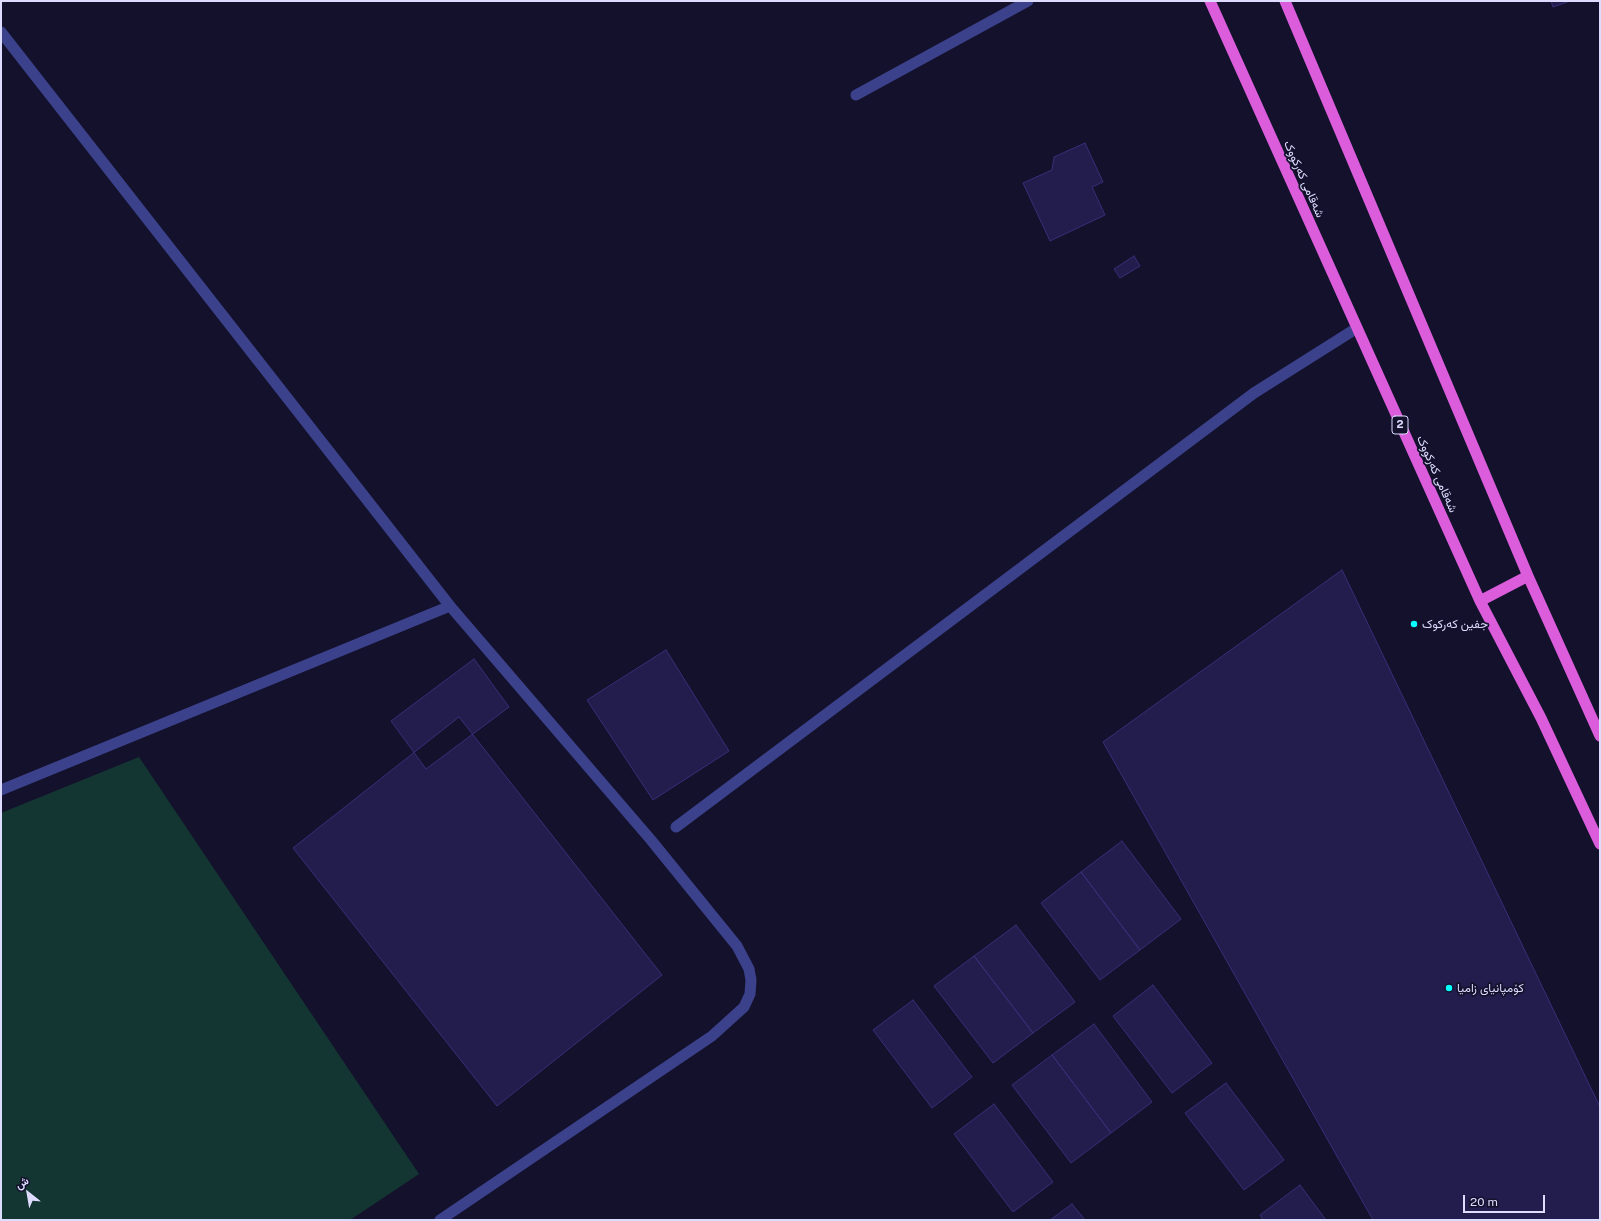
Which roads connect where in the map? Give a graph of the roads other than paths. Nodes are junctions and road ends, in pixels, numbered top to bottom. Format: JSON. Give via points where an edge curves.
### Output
{"nodes":[{"id":1,"x":1028,"y":1,"type":"edge"},
{"id":2,"x":1210,"y":1,"type":"edge"},
{"id":3,"x":1285,"y":1,"type":"edge"},
{"id":4,"x":1,"y":32,"type":"edge"},
{"id":5,"x":856,"y":95,"type":"dead end"},
{"id":6,"x":1357,"y":328,"type":"junction"},
{"id":7,"x":1528,"y":576,"type":"junction"},
{"id":8,"x":1480,"y":601,"type":"junction"},
{"id":9,"x":450,"y":606,"type":"junction"},
{"id":10,"x":1600,"y":736,"type":"edge"},
{"id":11,"x":1,"y":790,"type":"edge"},
{"id":12,"x":676,"y":827,"type":"dead end"},
{"id":13,"x":1600,"y":844,"type":"edge"},
{"id":14,"x":440,"y":1220,"type":"edge"}],
"edges":[{"from":1,"to":5,"type":"street"},
{"from":2,"to":6,"type":"highway","name":"شەقامی کەرکووک","number":"2"},
{"from":3,"to":7,"type":"highway"},
{"from":4,"to":9,"type":"street"},
{"from":6,"to":8,"type":"highway","name":"شەقامی کەرکووک","number":"2"},
{"from":6,"to":12,"type":"street","via":[[1254,393]]},
{"from":7,"to":8,"type":"highway"},
{"from":7,"to":10,"type":"highway"},
{"from":8,"to":13,"type":"highway","name":"شەقامی کەرکووک","number":"2","via":[[1541,718]]},
{"from":9,"to":11,"type":"street"},
{"from":9,"to":14,"type":"street","via":[[651,840],[737,946],[749,969],[751,980],[750,994],[744,1007],[712,1036]]}]}
